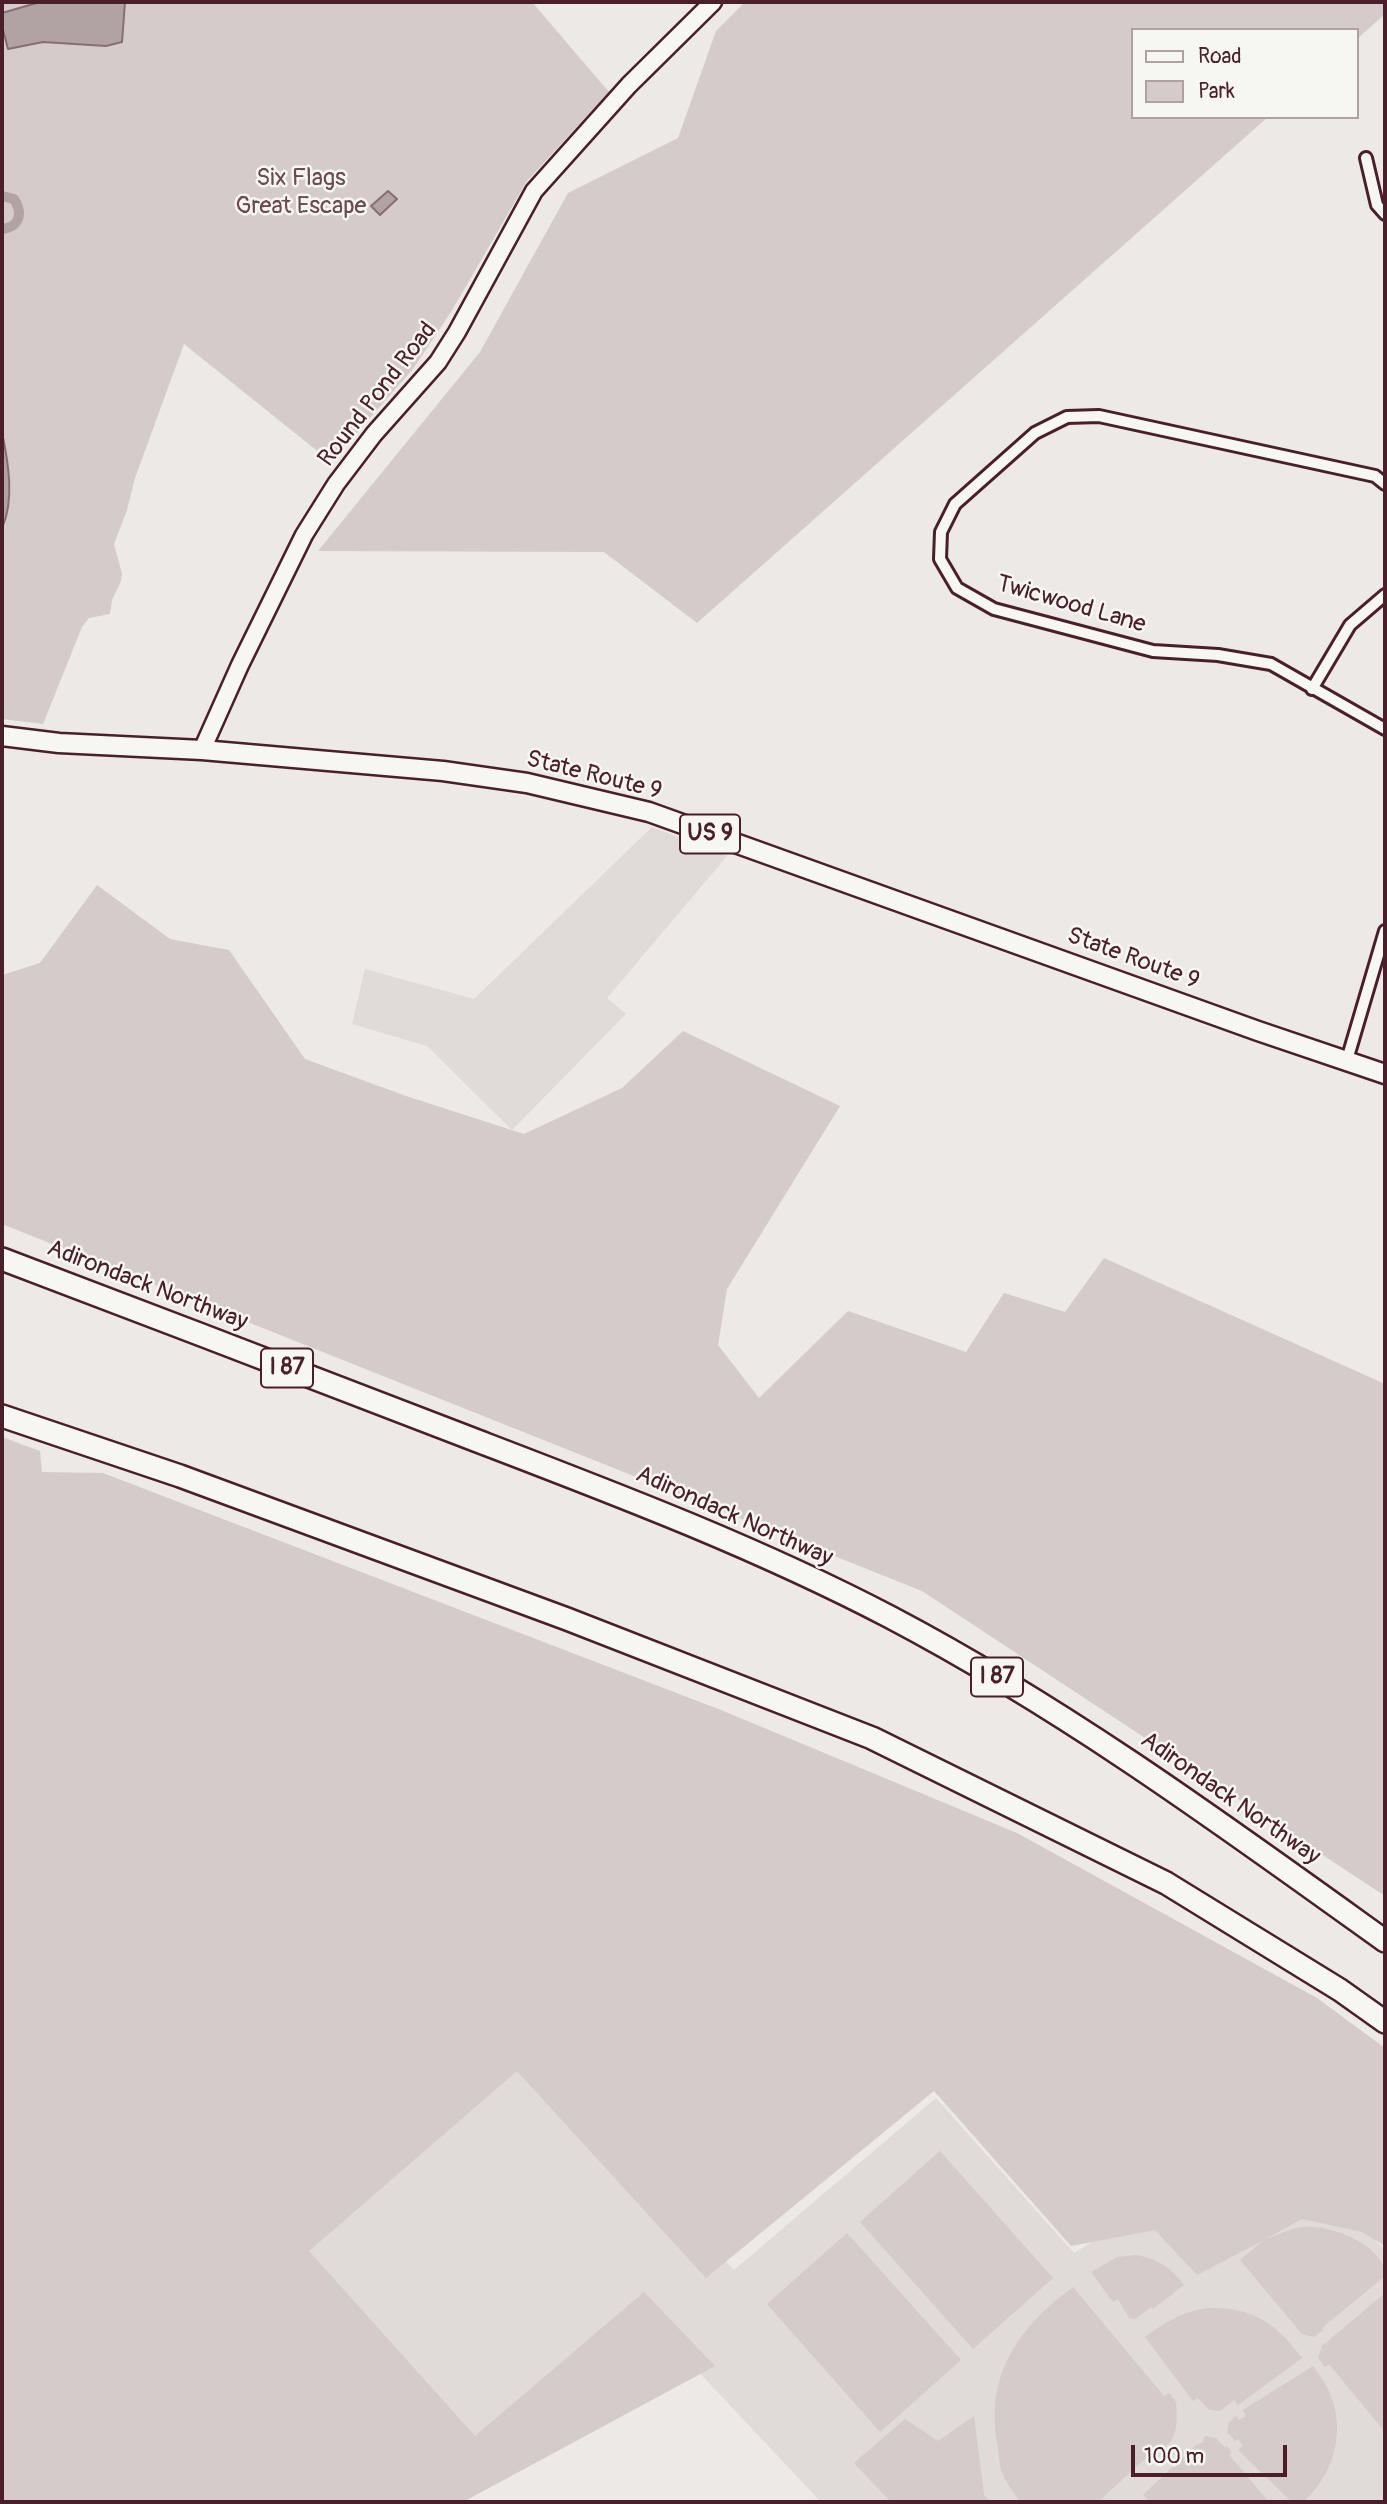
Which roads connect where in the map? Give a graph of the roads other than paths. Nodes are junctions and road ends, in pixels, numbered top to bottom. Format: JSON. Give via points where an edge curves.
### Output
{"nodes":[{"id":1,"x":713,"y":2,"type":"edge"},
{"id":2,"x":1366,"y":158,"type":"dead end"},
{"id":3,"x":1385,"y":214,"type":"edge"},
{"id":4,"x":1385,"y":484,"type":"edge"},
{"id":5,"x":1385,"y":595,"type":"edge"},
{"id":6,"x":1312,"y":689,"type":"junction"},
{"id":7,"x":1385,"y":729,"type":"edge"},
{"id":8,"x":2,"y":736,"type":"edge"},
{"id":9,"x":202,"y":750,"type":"junction"},
{"id":10,"x":1385,"y":931,"type":"edge"},
{"id":11,"x":1346,"y":1060,"type":"junction"},
{"id":12,"x":1385,"y":1074,"type":"edge"},
{"id":13,"x":2,"y":1259,"type":"edge"},
{"id":14,"x":2,"y":1416,"type":"edge"},
{"id":15,"x":1385,"y":1941,"type":"edge"},
{"id":16,"x":1385,"y":2022,"type":"edge"}],
"edges":[{"from":1,"to":9,"type":"street","name":"Round Pond Road","via":[[629,85],[534,191],[438,362],[374,434],[304,535]]},
{"from":2,"to":3,"type":"street","via":[[1377,205]]},
{"from":4,"to":6,"type":"street","name":"Twicwood Lane","via":[[1375,476],[1099,416],[1067,417],[1035,433],[955,504],[940,532],[940,559],[957,588],[994,609],[1153,650],[1271,664]]},
{"from":5,"to":6,"type":"street","via":[[1350,625]]},
{"from":6,"to":7,"type":"street","name":"Twicwood Lane"},
{"from":8,"to":9,"type":"main road","name":"State Route 9","number":"US 9"},
{"from":9,"to":11,"type":"main road","name":"State Route 9","number":"US 9","via":[[443,771],[527,783],[649,812]]},
{"from":10,"to":11,"type":"street"},
{"from":11,"to":12,"type":"main road","name":"State Route 9","number":"US 9"},
{"from":13,"to":15,"type":"highway","name":"Adirondack Northway","number":"I 87","via":[[654,1508],[889,1617],[1045,1706],[1178,1793]]},
{"from":14,"to":16,"type":"highway","via":[[180,1476],[567,1619],[872,1738],[1166,1883]]}]}
